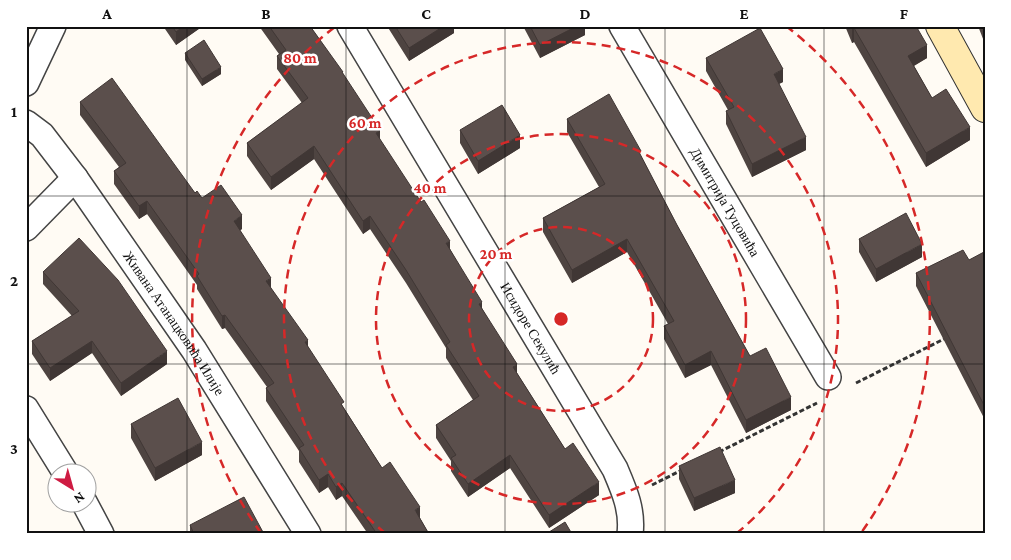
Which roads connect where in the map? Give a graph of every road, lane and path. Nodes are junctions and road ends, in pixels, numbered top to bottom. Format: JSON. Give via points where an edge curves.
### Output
{"nodes":[{"id":1,"x":53,"y":26,"type":"edge"},
{"id":2,"x":350,"y":26,"type":"edge"},
{"id":3,"x":622,"y":26,"type":"edge"},
{"id":4,"x":940,"y":26,"type":"edge"},
{"id":5,"x":26,"y":83,"type":"edge"},
{"id":6,"x":985,"y":108,"type":"edge"},
{"id":7,"x":26,"y":123,"type":"edge"},
{"id":8,"x":75,"y":178,"type":"junction"},
{"id":9,"x":26,"y":228,"type":"edge"},
{"id":10,"x":949,"y":337,"type":"edge"},
{"id":11,"x":851,"y":386,"type":"dead end"},
{"id":12,"x":826,"y":388,"type":"joint"},
{"id":13,"x":26,"y":409,"type":"edge"},
{"id":14,"x":717,"y":453,"type":"edge"},
{"id":15,"x":60,"y":462,"type":"edge"},
{"id":16,"x":690,"y":466,"type":"edge"},
{"id":17,"x":628,"y":498,"type":"junction"},
{"id":18,"x":89,"y":512,"type":"edge"},
{"id":19,"x":101,"y":534,"type":"edge"},
{"id":20,"x":308,"y":534,"type":"edge"},
{"id":21,"x":630,"y":534,"type":"edge"}],
"edges":[{"from":1,"to":5,"type":"street"},
{"from":2,"to":17,"type":"street","name":"Исидоре Секулић","via":[[614,469]]},
{"from":3,"to":12,"type":"street","name":"Димитрија Туцовића"},
{"from":4,"to":6,"type":"street"},
{"from":7,"to":8,"type":"street","name":"Живана Атанацковића Илије","via":[[42,136]]},
{"from":8,"to":9,"type":"street"},
{"from":8,"to":20,"type":"street","name":"Живана Атанацковића Илије","via":[[194,350]]},
{"from":10,"to":11,"type":"path"},
{"from":12,"to":14,"type":"path"},
{"from":13,"to":15,"type":"street"},
{"from":16,"to":17,"type":"path"},
{"from":17,"to":21,"type":"street","name":"Исидоре Секулић"},
{"from":18,"to":19,"type":"street"}]}
